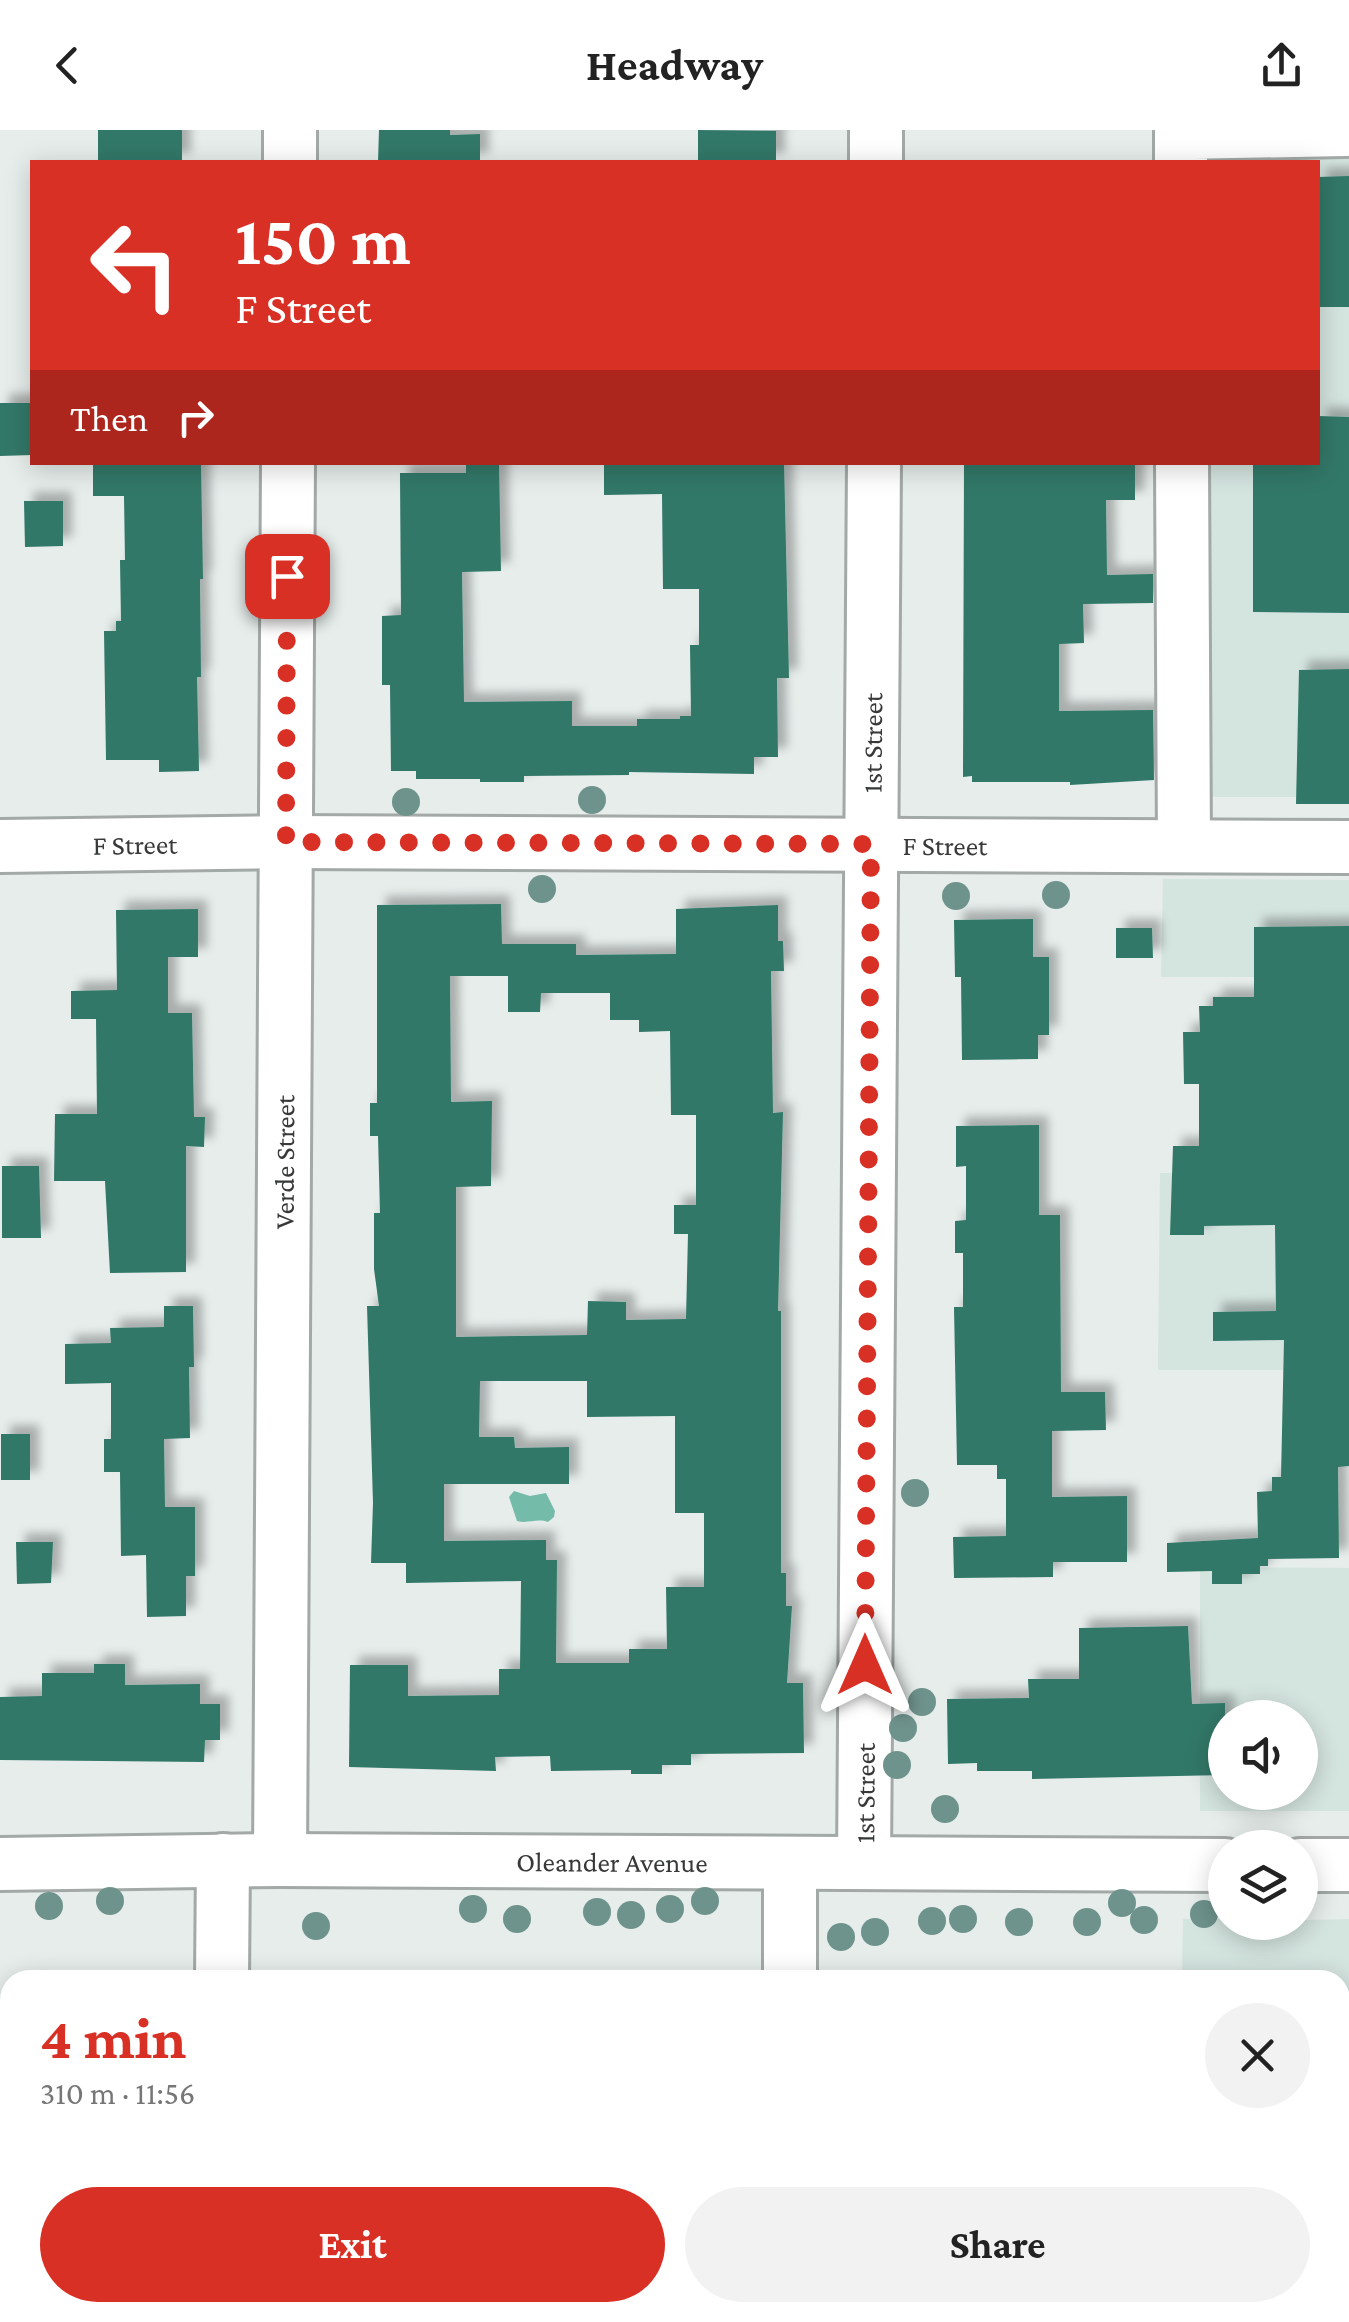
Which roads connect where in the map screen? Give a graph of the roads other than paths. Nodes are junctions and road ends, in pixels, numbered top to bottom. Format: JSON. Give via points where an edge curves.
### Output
{"nodes":[{"id":1,"x":290,"y":130,"type":"edge"},
{"id":2,"x":876,"y":130,"type":"edge"},
{"id":3,"x":1344,"y":130,"type":"edge"},
{"id":4,"x":290,"y":160,"type":"edge"},
{"id":5,"x":876,"y":160,"type":"edge"},
{"id":6,"x":1181,"y":160,"type":"edge"},
{"id":7,"x":288,"y":465,"type":"edge"},
{"id":8,"x":874,"y":465,"type":"edge"},
{"id":9,"x":1182,"y":465,"type":"edge"},
{"id":10,"x":286,"y":842,"type":"junction"},
{"id":11,"x":871,"y":844,"type":"junction"},
{"id":12,"x":0,"y":846,"type":"edge"},
{"id":13,"x":1184,"y":846,"type":"junction"},
{"id":14,"x":1349,"y":847,"type":"edge"},
{"id":15,"x":222,"y":1860,"type":"junction"},
{"id":16,"x":280,"y":1860,"type":"junction"},
{"id":17,"x":790,"y":1863,"type":"junction"},
{"id":18,"x":0,"y":1864,"type":"edge"},
{"id":19,"x":864,"y":1864,"type":"junction"},
{"id":20,"x":1208,"y":1865,"type":"edge"},
{"id":21,"x":1318,"y":1865,"type":"edge"},
{"id":22,"x":1349,"y":1866,"type":"edge"},
{"id":23,"x":222,"y":1970,"type":"edge"},
{"id":24,"x":790,"y":1970,"type":"edge"}],
"edges":[{"from":1,"to":4,"type":"street"},
{"from":2,"to":5,"type":"street"},
{"from":3,"to":6,"type":"street","via":[[1181,133]]},
{"from":7,"to":10,"type":"street","name":"Verde Street"},
{"from":8,"to":11,"type":"street","name":"1st Street"},
{"from":9,"to":13,"type":"street"},
{"from":10,"to":11,"type":"street","name":"F Street"},
{"from":10,"to":12,"type":"street","name":"F Street"},
{"from":10,"to":16,"type":"street","name":"Verde Street"},
{"from":11,"to":13,"type":"street","name":"F Street"},
{"from":11,"to":19,"type":"street","name":"1st Street"},
{"from":13,"to":14,"type":"street","name":"F Street"},
{"from":15,"to":16,"type":"street","name":"Oleander Avenue"},
{"from":15,"to":18,"type":"street","name":"Oleander Avenue"},
{"from":15,"to":23,"type":"street"},
{"from":16,"to":17,"type":"street","name":"Oleander Avenue"},
{"from":17,"to":19,"type":"street","name":"Oleander Avenue"},
{"from":17,"to":24,"type":"street"},
{"from":19,"to":20,"type":"street","name":"Oleander Avenue"},
{"from":21,"to":22,"type":"street"}]}
